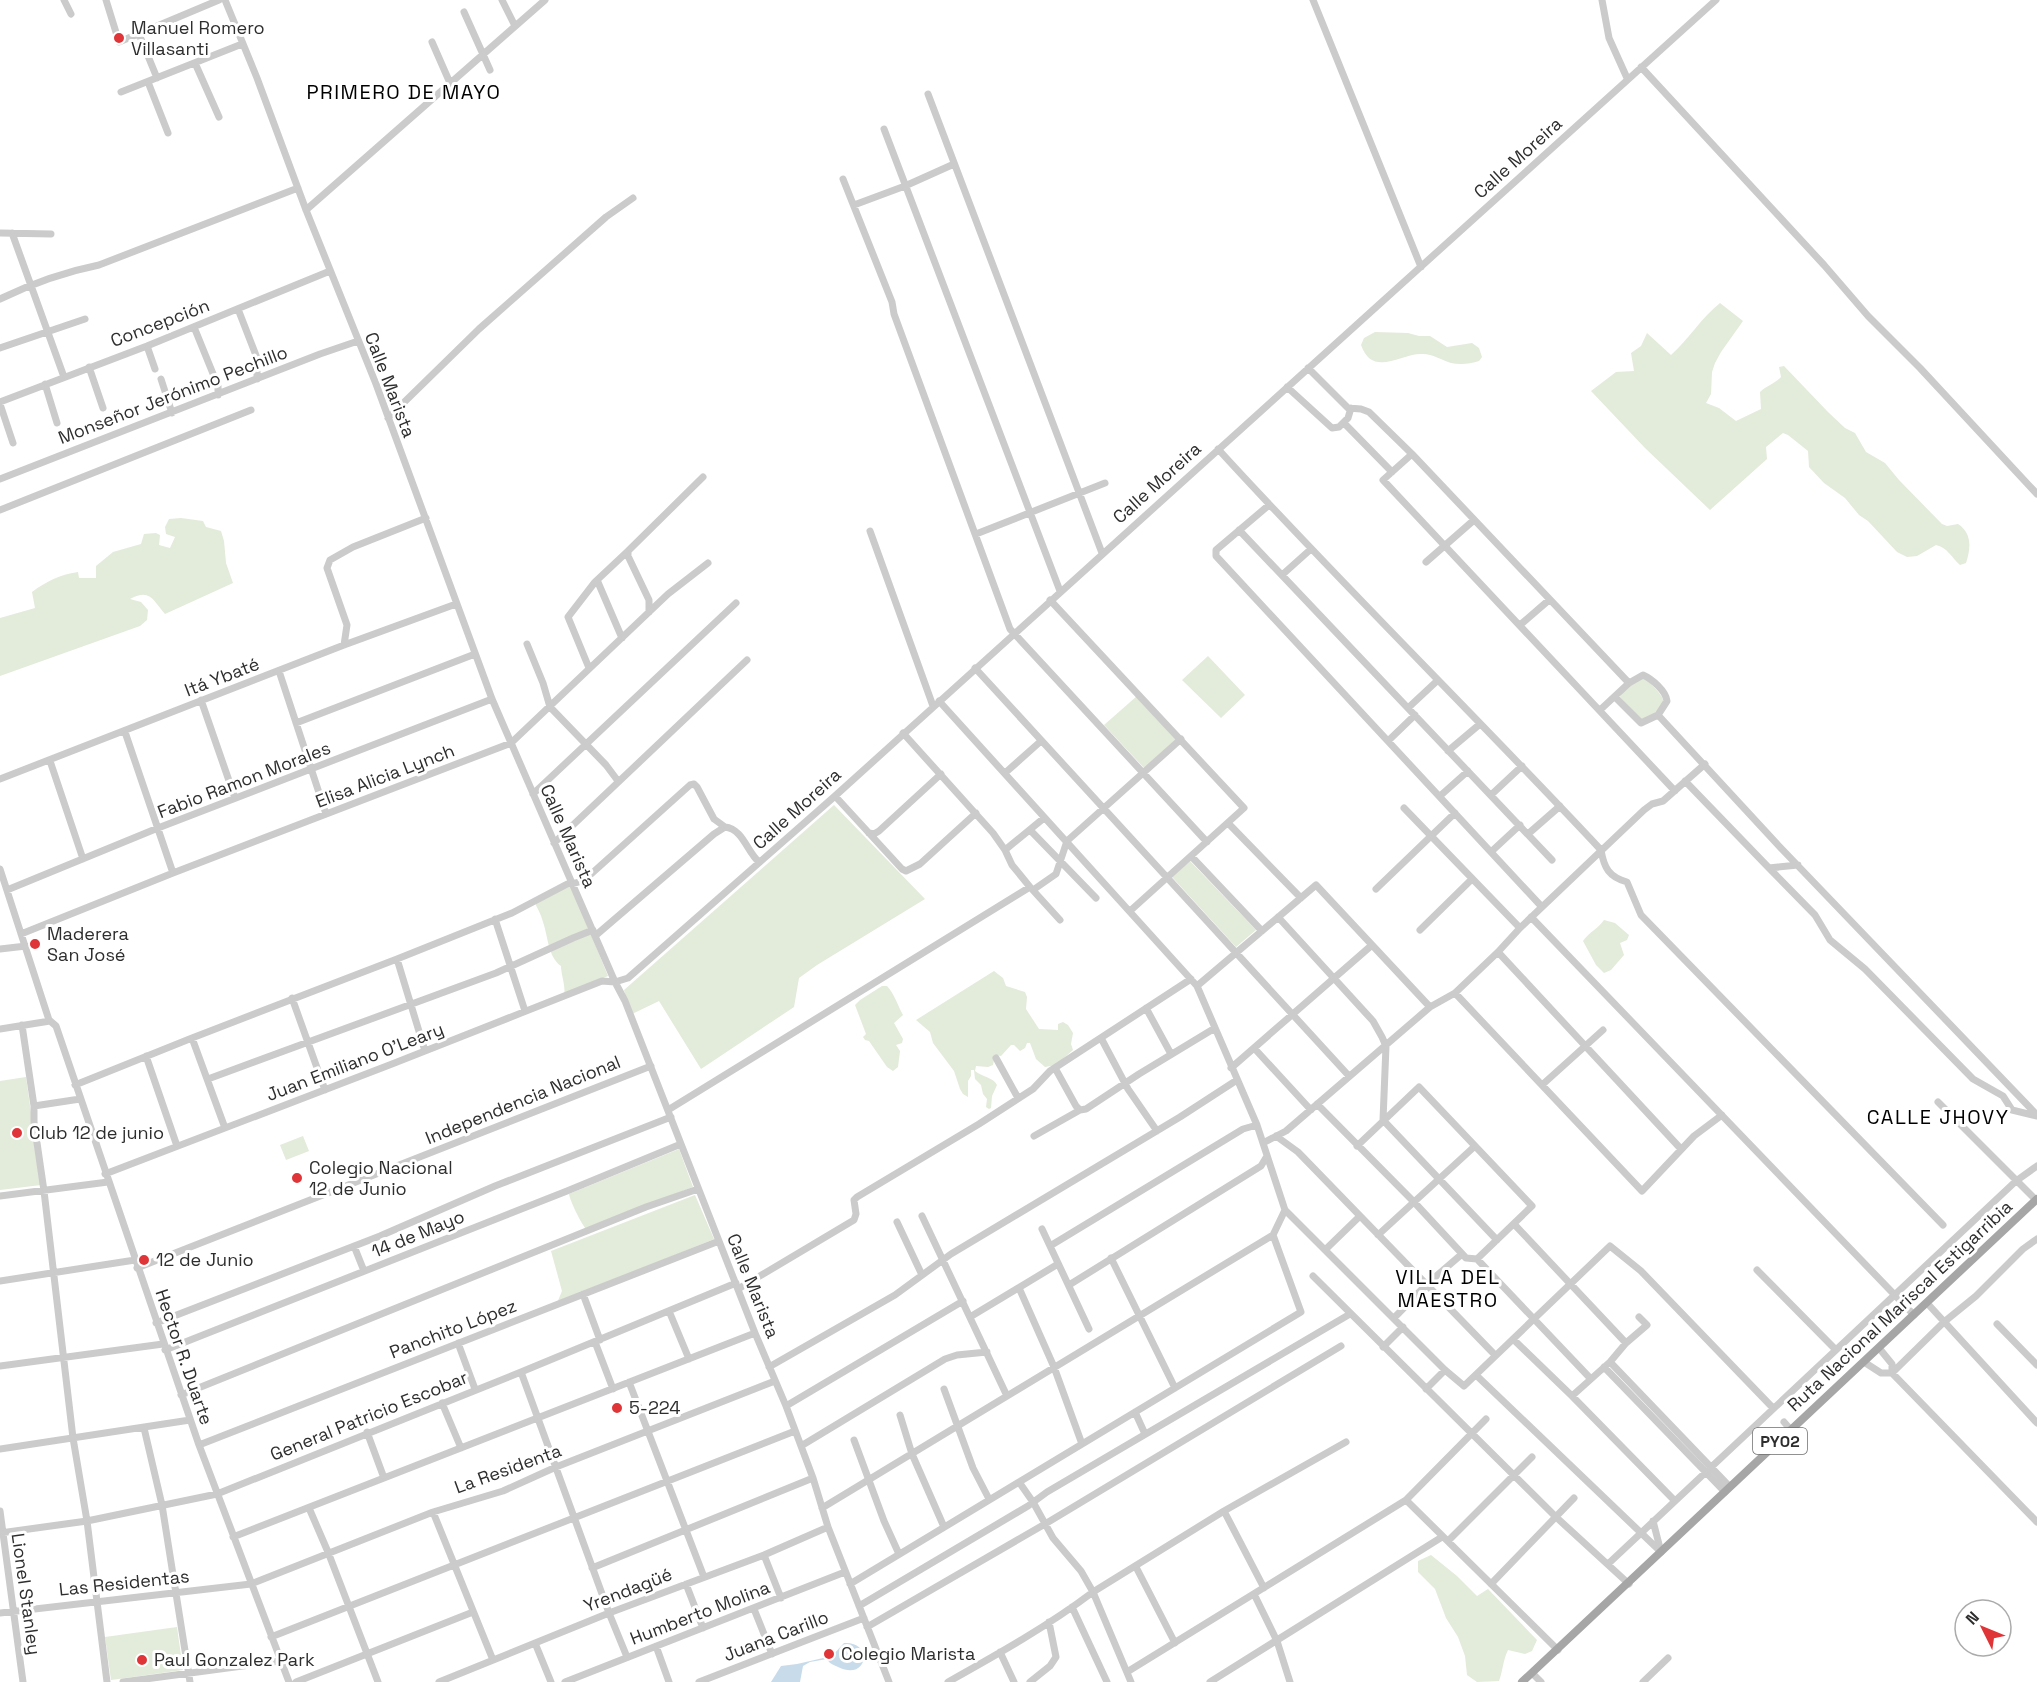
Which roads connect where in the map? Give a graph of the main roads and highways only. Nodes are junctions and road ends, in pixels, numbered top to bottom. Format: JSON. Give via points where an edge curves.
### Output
{"nodes":[{"id":1,"x":2036,"y":1200,"type":"edge"},
{"id":2,"x":1522,"y":1682,"type":"edge"}],
"edges":[{"from":1,"to":2,"type":"main road","name":"Ruta Nacional Mariscal Estigarribia","number":"PY02"}]}
